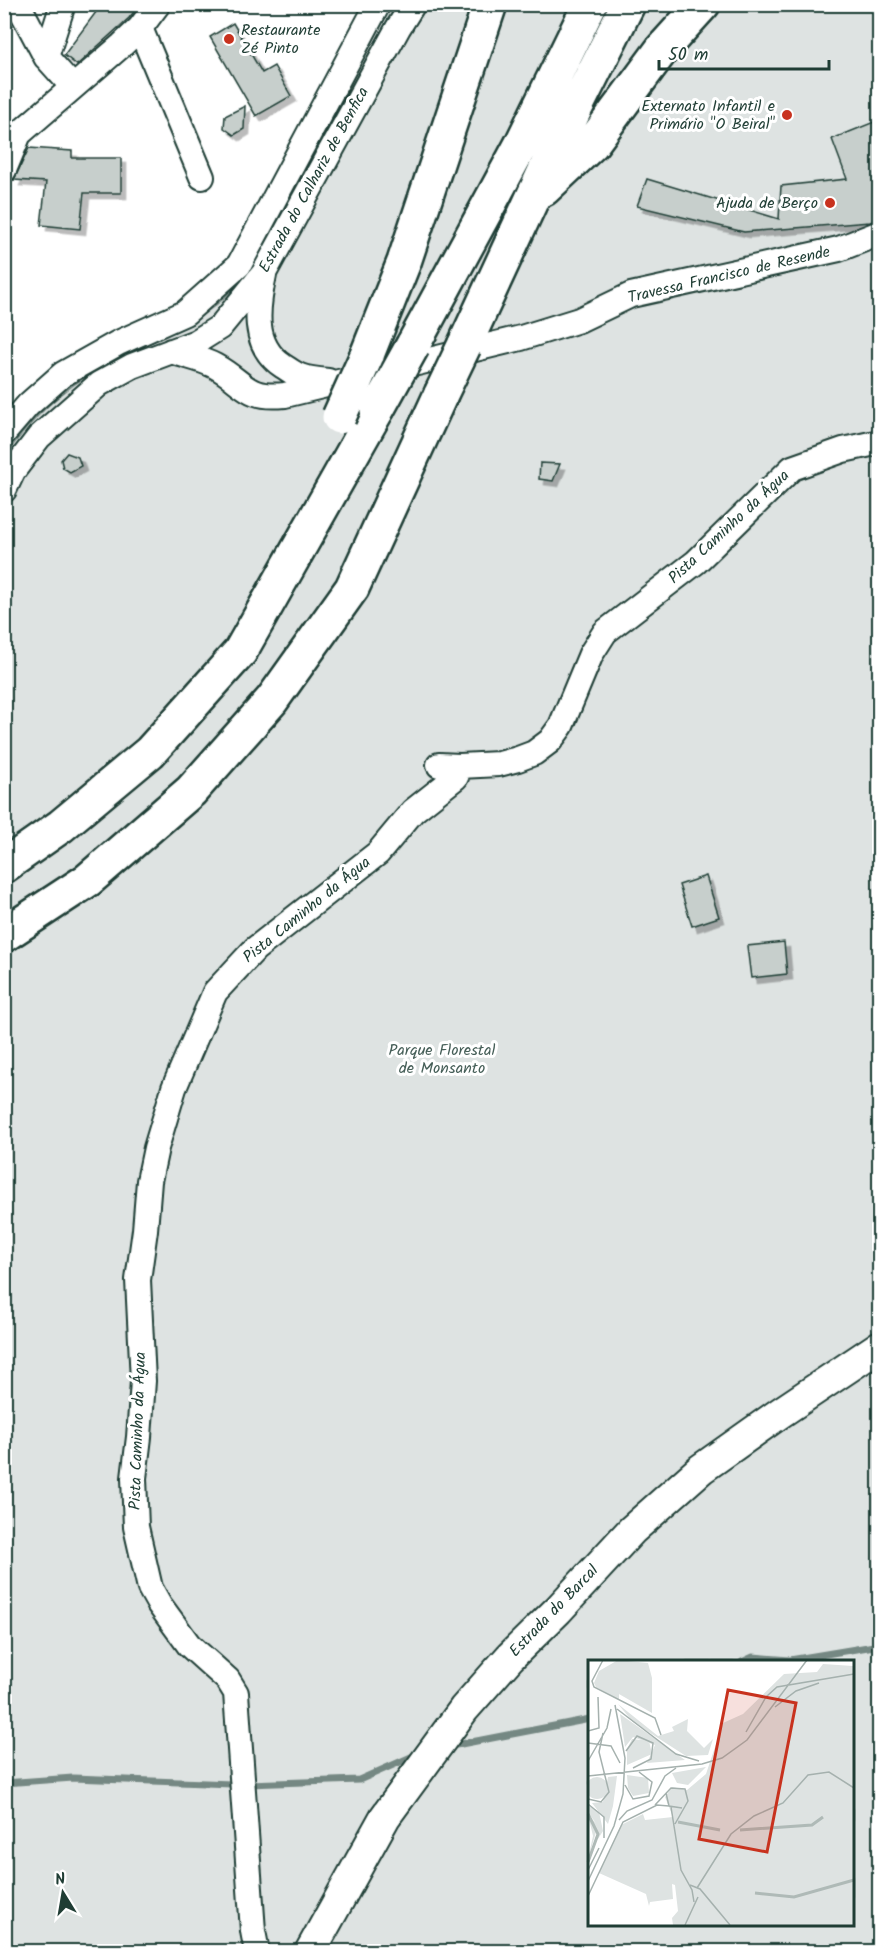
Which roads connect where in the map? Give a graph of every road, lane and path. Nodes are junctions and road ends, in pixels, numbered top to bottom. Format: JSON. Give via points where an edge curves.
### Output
{"nodes":[{"id":1,"x":18,"y":4,"type":"edge"},
{"id":2,"x":63,"y":4,"type":"edge"},
{"id":3,"x":158,"y":4,"type":"edge"},
{"id":4,"x":414,"y":4,"type":"edge"},
{"id":5,"x":490,"y":4,"type":"edge"},
{"id":6,"x":590,"y":4,"type":"edge"},
{"id":7,"x":628,"y":4,"type":"edge"},
{"id":8,"x":703,"y":4,"type":"edge"},
{"id":9,"x":370,"y":7,"type":"edge"},
{"id":10,"x":140,"y":28,"type":"junction"},
{"id":11,"x":398,"y":28,"type":"junction"},
{"id":12,"x":46,"y":57,"type":"junction"},
{"id":13,"x":73,"y":87,"type":"junction"},
{"id":14,"x":12,"y":131,"type":"edge"},
{"id":15,"x":4,"y":170,"type":"edge"},
{"id":16,"x":202,"y":177,"type":"dead end"},
{"id":17,"x":530,"y":202,"type":"junction"},
{"id":18,"x":879,"y":233,"type":"edge"},
{"id":19,"x":264,"y":273,"type":"junction"},
{"id":20,"x":171,"y":351,"type":"junction"},
{"id":21,"x":336,"y":383,"type":"junction"},
{"id":22,"x":4,"y":433,"type":"edge"},
{"id":23,"x":879,"y":442,"type":"edge"},
{"id":24,"x":4,"y":490,"type":"edge"},
{"id":25,"x":327,"y":495,"type":"junction"},
{"id":26,"x":4,"y":866,"type":"edge"},
{"id":27,"x":4,"y":935,"type":"edge"},
{"id":28,"x":879,"y":1346,"type":"edge"},
{"id":29,"x":257,"y":1952,"type":"edge"},
{"id":30,"x":310,"y":1952,"type":"edge"}],
"edges":[{"from":1,"to":12,"type":"street"},
{"from":2,"to":12,"type":"street"},
{"from":3,"to":10,"type":"street"},
{"from":4,"to":11,"type":"street","name":"Estrada do Calhariz de Benfica"},
{"from":5,"to":25,"type":"highway","bridge":true,"via":[[404,262],[339,417]]},
{"from":6,"to":25,"type":"highway","bridge":true,"via":[[521,145]]},
{"from":7,"to":17,"type":"highway"},
{"from":8,"to":17,"type":"highway","via":[[663,48],[592,144]]},
{"from":9,"to":11,"type":"street"},
{"from":9,"to":22,"type":"street","name":"Estrada do Calhariz de Benfica","via":[[238,265],[185,314],[109,348],[63,374]]},
{"from":10,"to":13,"type":"street"},
{"from":10,"to":16,"type":"street"},
{"from":11,"to":19,"type":"street","name":"Estrada do Calhariz de Benfica"},
{"from":12,"to":13,"type":"street"},
{"from":13,"to":14,"type":"street"},
{"from":14,"to":15,"type":"street"},
{"from":17,"to":27,"type":"highway","bridge":true,"via":[[352,588],[272,700],[191,791],[88,880]]},
{"from":18,"to":21,"type":"street","name":"Travessa Francisco de Resende","via":[[839,249],[631,295],[579,320],[521,338]]},
{"from":19,"to":20,"type":"street","name":"Estrada do Calhariz de Benfica","via":[[220,327]]},
{"from":19,"to":21,"type":"street","name":"Travessa Francisco de Resende","via":[[257,305],[259,332],[267,349],[277,362],[298,375]]},
{"from":20,"to":21,"type":"street","name":"Travessa Francisco de Resende","via":[[215,366],[254,393],[269,397]]},
{"from":20,"to":24,"type":"street","name":"Estrada do Calhariz de Benfica","via":[[99,384],[39,437]]},
{"from":23,"to":29,"type":"street","name":"Pista Caminho da Água","via":[[792,468],[696,562],[605,632],[591,654],[561,726],[550,741],[534,753],[499,764],[449,766],[456,777],[413,811],[378,853],[255,949],[215,992],[174,1088],[149,1181],[138,1280],[143,1381],[134,1478],[136,1527],[150,1588],[159,1604],[189,1645],[228,1680],[236,1693]]},
{"from":25,"to":26,"type":"highway","via":[[240,651],[150,752],[61,826]]},
{"from":28,"to":30,"type":"street","name":"Estrada do Barcal","via":[[701,1469],[632,1530],[510,1657],[464,1709],[385,1817]]}]}
